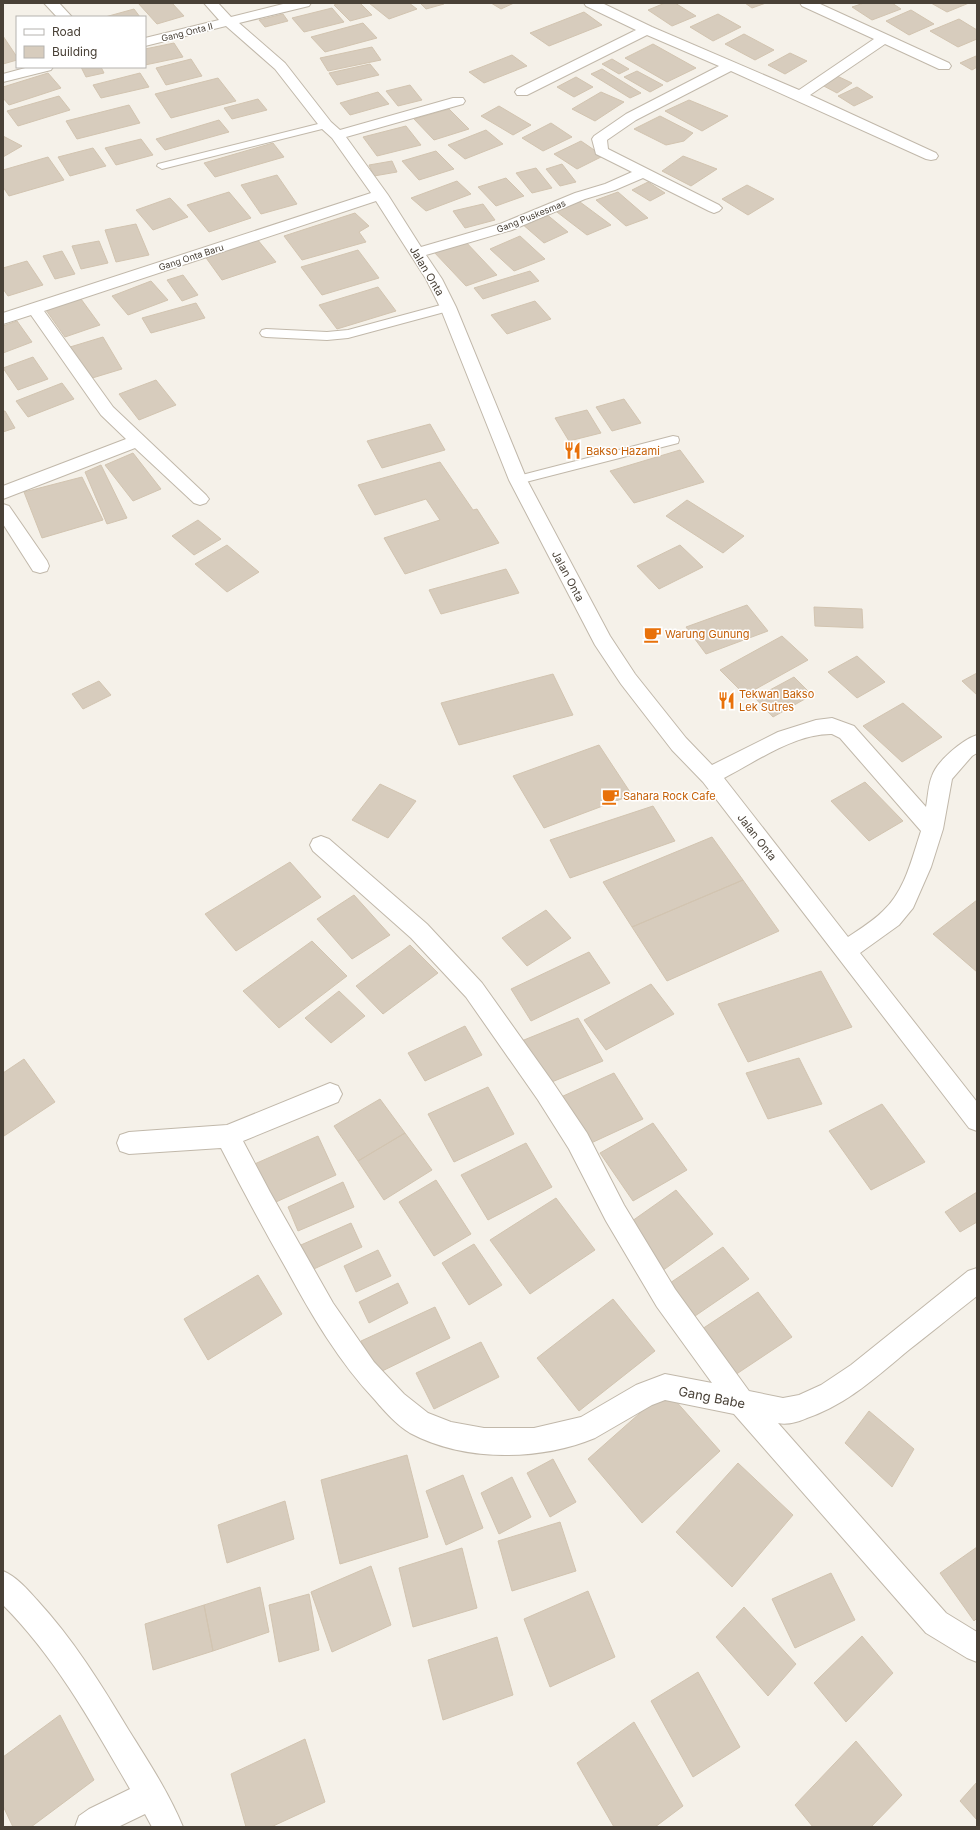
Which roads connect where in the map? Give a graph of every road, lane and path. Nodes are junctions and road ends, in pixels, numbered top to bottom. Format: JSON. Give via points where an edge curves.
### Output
{"nodes":[{"id":1,"x":51,"y":3,"type":"edge"},
{"id":2,"x":211,"y":3,"type":"edge"},
{"id":3,"x":304,"y":3,"type":"edge"},
{"id":4,"x":591,"y":3,"type":"edge"},
{"id":5,"x":807,"y":3,"type":"edge"},
{"id":6,"x":64,"y":16,"type":"edge"},
{"id":7,"x":228,"y":21,"type":"junction"},
{"id":8,"x":647,"y":30,"type":"junction"},
{"id":9,"x":884,"y":38,"type":"junction"},
{"id":10,"x":146,"y":42,"type":"edge"},
{"id":11,"x":944,"y":66,"type":"dead end"},
{"id":12,"x":729,"y":67,"type":"junction"},
{"id":13,"x":42,"y":68,"type":"edge"},
{"id":14,"x":3,"y":78,"type":"edge"},
{"id":15,"x":522,"y":92,"type":"dead end"},
{"id":16,"x":800,"y":96,"type":"junction"},
{"id":17,"x":458,"y":101,"type":"dead end"},
{"id":18,"x":332,"y":130,"type":"junction"},
{"id":19,"x":931,"y":156,"type":"dead end"},
{"id":20,"x":162,"y":166,"type":"dead end"},
{"id":21,"x":644,"y":173,"type":"junction"},
{"id":22,"x":380,"y":195,"type":"junction"},
{"id":23,"x":714,"y":208,"type":"dead end"},
{"id":24,"x":416,"y":253,"type":"junction"},
{"id":25,"x":448,"y":307,"type":"junction"},
{"id":26,"x":34,"y":308,"type":"junction"},
{"id":27,"x":3,"y":319,"type":"edge"},
{"id":28,"x":266,"y":333,"type":"dead end"},
{"id":29,"x":139,"y":440,"type":"junction"},
{"id":30,"x":673,"y":440,"type":"dead end"},
{"id":31,"x":518,"y":480,"type":"junction"},
{"id":32,"x":3,"y":493,"type":"edge"},
{"id":33,"x":200,"y":499,"type":"dead end"},
{"id":34,"x":3,"y":510,"type":"edge"},
{"id":35,"x":40,"y":566,"type":"dead end"},
{"id":36,"x":973,"y":749,"type":"edge"},
{"id":37,"x":710,"y":776,"type":"junction"},
{"id":38,"x":932,"y":829,"type":"junction"},
{"id":39,"x":321,"y":845,"type":"dead end"},
{"id":40,"x":846,"y":951,"type":"junction"},
{"id":41,"x":330,"y":1094,"type":"dead end"},
{"id":42,"x":977,"y":1120,"type":"edge"},
{"id":43,"x":228,"y":1136,"type":"junction"},
{"id":44,"x":129,"y":1143,"type":"dead end"},
{"id":45,"x":977,"y":1280,"type":"edge"},
{"id":46,"x":742,"y":1403,"type":"junction"},
{"id":47,"x":3,"y":1585,"type":"edge"},
{"id":48,"x":977,"y":1648,"type":"edge"},
{"id":49,"x":151,"y":1795,"type":"junction"},
{"id":50,"x":90,"y":1827,"type":"edge"},
{"id":51,"x":168,"y":1827,"type":"edge"}],
"edges":[{"from":1,"to":6,"type":"street"},
{"from":2,"to":7,"type":"street","name":"Jalan Onta"},
{"from":3,"to":7,"type":"street","name":"Gang Onta II"},
{"from":4,"to":8,"type":"street"},
{"from":5,"to":9,"type":"street"},
{"from":7,"to":10,"type":"street","name":"Gang Onta II"},
{"from":7,"to":18,"type":"street","name":"Jalan Onta","via":[[280,66]]},
{"from":8,"to":12,"type":"street"},
{"from":8,"to":15,"type":"street"},
{"from":9,"to":11,"type":"street"},
{"from":9,"to":16,"type":"street"},
{"from":12,"to":16,"type":"street"},
{"from":12,"to":21,"type":"street","via":[[631,117],[599,139],[601,151]]},
{"from":13,"to":14,"type":"street"},
{"from":16,"to":19,"type":"street"},
{"from":17,"to":18,"type":"street"},
{"from":18,"to":20,"type":"lane"},
{"from":18,"to":22,"type":"street","name":"Jalan Onta"},
{"from":21,"to":23,"type":"street"},
{"from":21,"to":24,"type":"street","name":"Gang Puskesmas","via":[[506,227]]},
{"from":22,"to":24,"type":"street","name":"Jalan Onta"},
{"from":22,"to":26,"type":"street","name":"Gang Onta Baru"},
{"from":24,"to":25,"type":"street","name":"Jalan Onta","via":[[434,279]]},
{"from":25,"to":28,"type":"lane","via":[[348,334],[327,336]]},
{"from":25,"to":31,"type":"street","name":"Jalan Onta"},
{"from":26,"to":27,"type":"street","name":"Gang Onta Baru"},
{"from":26,"to":29,"type":"street","via":[[107,412]]},
{"from":29,"to":32,"type":"street"},
{"from":29,"to":33,"type":"street"},
{"from":30,"to":31,"type":"lane"},
{"from":31,"to":37,"type":"street","name":"Jalan Onta","via":[[606,647],[679,744]]},
{"from":34,"to":35,"type":"street"},
{"from":36,"to":38,"type":"street","via":[[942,776]]},
{"from":37,"to":38,"type":"street","via":[[789,736],[807,729],[832,726],[848,732]]},
{"from":37,"to":40,"type":"street","name":"Jalan Onta"},
{"from":38,"to":40,"type":"street","via":[[905,902],[891,918]]},
{"from":39,"to":46,"type":"street","via":[[419,931],[474,990],[578,1141],[615,1213],[666,1298]]},
{"from":40,"to":42,"type":"street","name":"Jalan Onta"},
{"from":41,"to":43,"type":"street"},
{"from":43,"to":44,"type":"street"},
{"from":43,"to":46,"type":"street","name":"Gang Babe","via":[[260,1200],[324,1312],[365,1371],[395,1403],[419,1423],[451,1435],[484,1441],[534,1441],[586,1429],[645,1394],[665,1387]]},
{"from":45,"to":46,"type":"street","name":"Gang Babe","via":[[850,1382],[809,1406],[783,1411]]},
{"from":46,"to":48,"type":"street","via":[[936,1623]]},
{"from":47,"to":49,"type":"street","via":[[53,1641],[89,1692]]},
{"from":49,"to":50,"type":"street"},
{"from":49,"to":51,"type":"street"}]}
